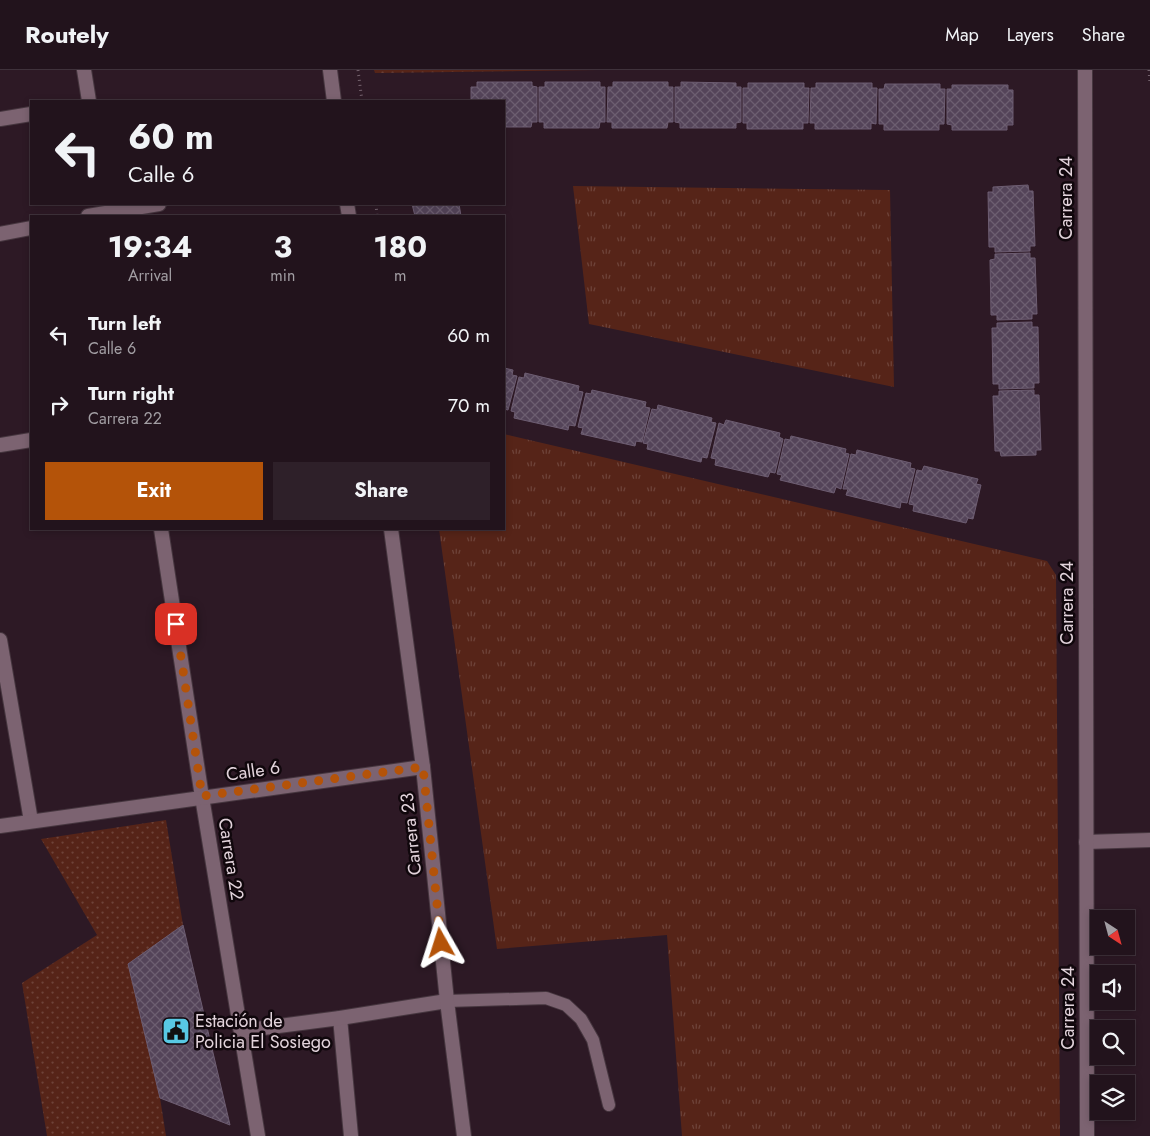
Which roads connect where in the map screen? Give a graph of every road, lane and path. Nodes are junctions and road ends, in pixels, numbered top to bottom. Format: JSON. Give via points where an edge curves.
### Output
{"nodes":[{"id":1,"x":84,"y":70,"type":"edge"},
{"id":2,"x":330,"y":70,"type":"edge"},
{"id":3,"x":358,"y":70,"type":"edge"},
{"id":4,"x":1085,"y":70,"type":"edge"},
{"id":5,"x":1149,"y":70,"type":"edge"},
{"id":6,"x":1150,"y":84,"type":"edge"},
{"id":7,"x":89,"y":100,"type":"edge"},
{"id":8,"x":334,"y":100,"type":"edge"},
{"id":9,"x":362,"y":100,"type":"edge"},
{"id":10,"x":30,"y":114,"type":"edge"},
{"id":11,"x":0,"y":119,"type":"edge"},
{"id":12,"x":152,"y":205,"type":"edge"},
{"id":13,"x":107,"y":211,"type":"edge"},
{"id":14,"x":92,"y":215,"type":"edge"},
{"id":15,"x":30,"y":228,"type":"edge"},
{"id":16,"x":0,"y":234,"type":"edge"},
{"id":17,"x":30,"y":440,"type":"edge"},
{"id":18,"x":0,"y":444,"type":"edge"},
{"id":19,"x":161,"y":530,"type":"edge"},
{"id":20,"x":392,"y":530,"type":"edge"},
{"id":21,"x":0,"y":640,"type":"edge"},
{"id":22,"x":423,"y":767,"type":"junction"},
{"id":23,"x":202,"y":796,"type":"junction"},
{"id":24,"x":31,"y":821,"type":"junction"},
{"id":25,"x":0,"y":826,"type":"edge"},
{"id":26,"x":1150,"y":840,"type":"edge"},
{"id":27,"x":1086,"y":842,"type":"junction"},
{"id":28,"x":447,"y":1001,"type":"junction"},
{"id":29,"x":340,"y":1018,"type":"junction"},
{"id":30,"x":241,"y":1031,"type":"junction"},
{"id":31,"x":609,"y":1105,"type":"dead end"},
{"id":32,"x":258,"y":1136,"type":"edge"},
{"id":33,"x":351,"y":1136,"type":"edge"},
{"id":34,"x":464,"y":1136,"type":"edge"},
{"id":35,"x":1087,"y":1136,"type":"edge"}],
"edges":[{"from":1,"to":7,"type":"street"},
{"from":2,"to":8,"type":"street"},
{"from":3,"to":9,"type":"path"},
{"from":4,"to":27,"type":"street","name":"Carrera 24"},
{"from":5,"to":6,"type":"path"},
{"from":10,"to":11,"type":"street"},
{"from":12,"to":13,"type":"street"},
{"from":13,"to":14,"type":"street"},
{"from":15,"to":16,"type":"street"},
{"from":17,"to":18,"type":"street"},
{"from":19,"to":23,"type":"street","name":"Carrera 22"},
{"from":20,"to":22,"type":"street","name":"Carrera 23"},
{"from":21,"to":24,"type":"street"},
{"from":22,"to":23,"type":"street","name":"Calle 6"},
{"from":22,"to":28,"type":"street","name":"Carrera 23"},
{"from":23,"to":24,"type":"street","name":"Calle 6"},
{"from":23,"to":30,"type":"street","name":"Carrera 22"},
{"from":24,"to":25,"type":"street","name":"Calle 6"},
{"from":26,"to":27,"type":"street"},
{"from":27,"to":35,"type":"street","name":"Carrera 24"},
{"from":28,"to":29,"type":"street"},
{"from":28,"to":31,"type":"lane","via":[[546,998],[566,1005],[581,1019],[592,1040]]},
{"from":28,"to":34,"type":"street","name":"Carrera 23"},
{"from":29,"to":30,"type":"street"},
{"from":29,"to":33,"type":"street"},
{"from":30,"to":32,"type":"street","name":"Carrera 22"}]}
